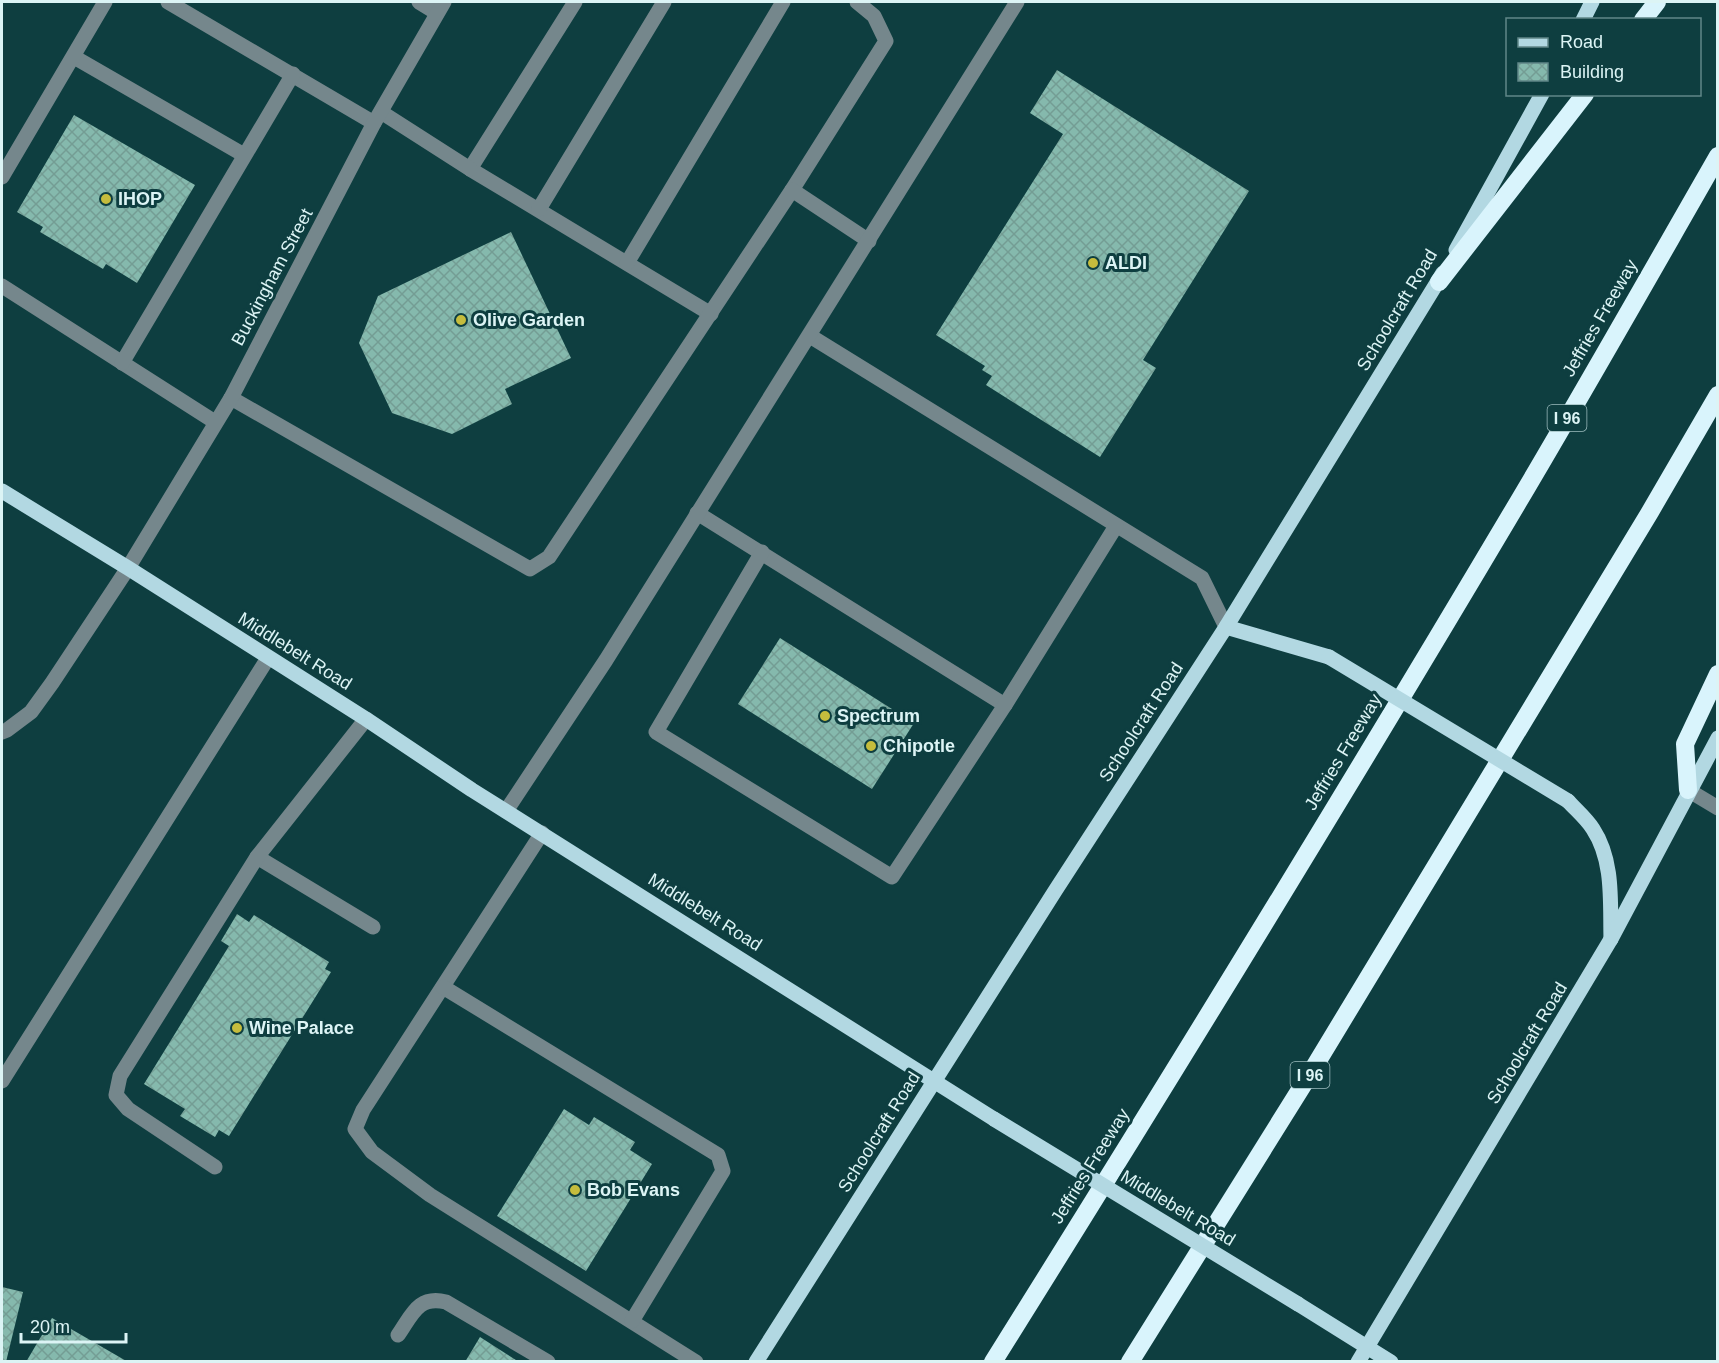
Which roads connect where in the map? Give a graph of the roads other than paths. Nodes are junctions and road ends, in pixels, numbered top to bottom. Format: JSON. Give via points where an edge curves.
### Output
{"nodes":[{"id":1,"x":105,"y":2,"type":"edge"},
{"id":2,"x":168,"y":2,"type":"edge"},
{"id":3,"x":419,"y":2,"type":"edge"},
{"id":4,"x":575,"y":2,"type":"edge"},
{"id":5,"x":664,"y":2,"type":"edge"},
{"id":6,"x":783,"y":2,"type":"edge"},
{"id":7,"x":857,"y":2,"type":"edge"},
{"id":8,"x":1017,"y":2,"type":"edge"},
{"id":9,"x":1593,"y":2,"type":"edge"},
{"id":10,"x":1657,"y":2,"type":"edge"},
{"id":11,"x":441,"y":7,"type":"edge"},
{"id":12,"x":1584,"y":18,"type":"edge"},
{"id":13,"x":1645,"y":18,"type":"edge"},
{"id":14,"x":74,"y":57,"type":"junction"},
{"id":15,"x":293,"y":74,"type":"junction"},
{"id":16,"x":1541,"y":96,"type":"edge"},
{"id":17,"x":1582,"y":96,"type":"edge"},
{"id":18,"x":378,"y":117,"type":"junction"},
{"id":19,"x":244,"y":155,"type":"junction"},
{"id":20,"x":1718,"y":156,"type":"edge"},
{"id":21,"x":470,"y":169,"type":"junction"},
{"id":22,"x":2,"y":177,"type":"edge"},
{"id":23,"x":792,"y":190,"type":"junction"},
{"id":24,"x":539,"y":209,"type":"junction"},
{"id":25,"x":869,"y":241,"type":"junction"},
{"id":26,"x":627,"y":263,"type":"junction"},
{"id":27,"x":1439,"y":282,"type":"junction"},
{"id":28,"x":2,"y":286,"type":"edge"},
{"id":29,"x":711,"y":314,"type":"junction"},
{"id":30,"x":810,"y":336,"type":"junction"},
{"id":31,"x":122,"y":363,"type":"junction"},
{"id":32,"x":1718,"y":395,"type":"edge"},
{"id":33,"x":231,"y":398,"type":"junction"},
{"id":34,"x":215,"y":423,"type":"junction"},
{"id":35,"x":2,"y":491,"type":"edge"},
{"id":36,"x":697,"y":513,"type":"junction"},
{"id":37,"x":1116,"y":526,"type":"junction"},
{"id":38,"x":762,"y":552,"type":"junction"},
{"id":39,"x":128,"y":568,"type":"junction"},
{"id":40,"x":1226,"y":627,"type":"junction"},
{"id":41,"x":268,"y":658,"type":"junction"},
{"id":42,"x":1718,"y":674,"type":"edge"},
{"id":43,"x":1005,"y":705,"type":"junction"},
{"id":44,"x":366,"y":719,"type":"junction"},
{"id":45,"x":2,"y":732,"type":"edge"},
{"id":46,"x":1718,"y":738,"type":"edge"},
{"id":47,"x":1688,"y":790,"type":"junction"},
{"id":48,"x":1718,"y":808,"type":"edge"},
{"id":49,"x":506,"y":811,"type":"junction"},
{"id":50,"x":542,"y":833,"type":"junction"},
{"id":51,"x":257,"y":857,"type":"junction"},
{"id":52,"x":373,"y":927,"type":"dead end"},
{"id":53,"x":1611,"y":939,"type":"junction"},
{"id":54,"x":443,"y":987,"type":"junction"},
{"id":55,"x":2,"y":1081,"type":"edge"},
{"id":56,"x":935,"y":1082,"type":"junction"},
{"id":57,"x":215,"y":1167,"type":"dead end"},
{"id":58,"x":632,"y":1322,"type":"junction"},
{"id":59,"x":398,"y":1335,"type":"dead end"},
{"id":60,"x":1367,"y":1347,"type":"junction"},
{"id":61,"x":548,"y":1362,"type":"edge"},
{"id":62,"x":696,"y":1362,"type":"edge"},
{"id":63,"x":756,"y":1362,"type":"edge"},
{"id":64,"x":993,"y":1362,"type":"edge"},
{"id":65,"x":1130,"y":1362,"type":"edge"},
{"id":66,"x":1358,"y":1362,"type":"edge"},
{"id":67,"x":1391,"y":1362,"type":"edge"}],
"edges":[{"from":1,"to":14,"type":"street"},
{"from":2,"to":15,"type":"street"},
{"from":3,"to":11,"type":"street"},
{"from":4,"to":21,"type":"street"},
{"from":5,"to":24,"type":"street"},
{"from":6,"to":26,"type":"street"},
{"from":7,"to":23,"type":"street","via":[[874,16],[886,41]]},
{"from":8,"to":25,"type":"street"},
{"from":9,"to":12,"type":"main road"},
{"from":10,"to":13,"type":"highway"},
{"from":11,"to":18,"type":"street","name":"Buckingham Street"},
{"from":14,"to":19,"type":"street"},
{"from":14,"to":22,"type":"street"},
{"from":15,"to":18,"type":"street"},
{"from":15,"to":19,"type":"street"},
{"from":16,"to":27,"type":"main road","name":"Schoolcraft Road"},
{"from":17,"to":27,"type":"highway"},
{"from":18,"to":21,"type":"street"},
{"from":18,"to":33,"type":"street","name":"Buckingham Street"},
{"from":19,"to":31,"type":"street"},
{"from":20,"to":64,"type":"highway","name":"Jeffries Freeway","number":"I 96","via":[[1419,669]]},
{"from":21,"to":24,"type":"street"},
{"from":23,"to":25,"type":"street"},
{"from":23,"to":29,"type":"street"},
{"from":24,"to":26,"type":"street"},
{"from":25,"to":30,"type":"street"},
{"from":26,"to":29,"type":"street"},
{"from":27,"to":40,"type":"main road","name":"Schoolcraft Road"},
{"from":28,"to":31,"type":"street"},
{"from":29,"to":33,"type":"street","via":[[549,557],[530,569]]},
{"from":30,"to":36,"type":"street"},
{"from":30,"to":37,"type":"street"},
{"from":31,"to":34,"type":"street"},
{"from":32,"to":65,"type":"highway","number":"I 96","via":[[1313,1070]]},
{"from":33,"to":34,"type":"street","name":"Buckingham Street"},
{"from":34,"to":39,"type":"street","name":"Buckingham Street"},
{"from":35,"to":39,"type":"main road","name":"Middlebelt Road"},
{"from":36,"to":38,"type":"street"},
{"from":36,"to":49,"type":"street"},
{"from":37,"to":40,"type":"street","via":[[1202,578]]},
{"from":37,"to":43,"type":"street"},
{"from":38,"to":43,"type":"street"},
{"from":38,"to":43,"type":"street","via":[[656,732],[892,877]]},
{"from":39,"to":41,"type":"main road","name":"Middlebelt Road"},
{"from":39,"to":45,"type":"street","name":"Buckingham Street","via":[[31,712]]},
{"from":40,"to":53,"type":"main road","bridge":true,"via":[[1329,657],[1568,801],[1592,828],[1603,848],[1608,869]]},
{"from":40,"to":56,"type":"main road","name":"Schoolcraft Road"},
{"from":41,"to":44,"type":"main road","name":"Middlebelt Road"},
{"from":41,"to":55,"type":"street"},
{"from":42,"to":47,"type":"highway","via":[[1685,744]]},
{"from":44,"to":49,"type":"main road","name":"Middlebelt Road"},
{"from":44,"to":51,"type":"street"},
{"from":46,"to":47,"type":"main road","name":"Schoolcraft Road"},
{"from":47,"to":48,"type":"street"},
{"from":47,"to":53,"type":"main road","name":"Schoolcraft Road"},
{"from":49,"to":50,"type":"main road","name":"Middlebelt Road"},
{"from":50,"to":54,"type":"street"},
{"from":50,"to":56,"type":"main road","name":"Middlebelt Road"},
{"from":51,"to":52,"type":"street"},
{"from":51,"to":57,"type":"street","via":[[120,1076],[116,1095],[128,1109]]},
{"from":53,"to":60,"type":"main road","name":"Schoolcraft Road"},
{"from":54,"to":58,"type":"street","via":[[363,1110],[355,1129],[372,1152],[430,1195]]},
{"from":54,"to":58,"type":"street","via":[[718,1155],[723,1171]]},
{"from":56,"to":60,"type":"main road","name":"Middlebelt Road","bridge":true},
{"from":56,"to":63,"type":"main road","name":"Schoolcraft Road"},
{"from":58,"to":62,"type":"street"},
{"from":59,"to":61,"type":"street","via":[[419,1304],[434,1299],[446,1302]]},
{"from":60,"to":66,"type":"main road","name":"Schoolcraft Road"},
{"from":60,"to":67,"type":"main road","name":"Middlebelt Road"}]}
